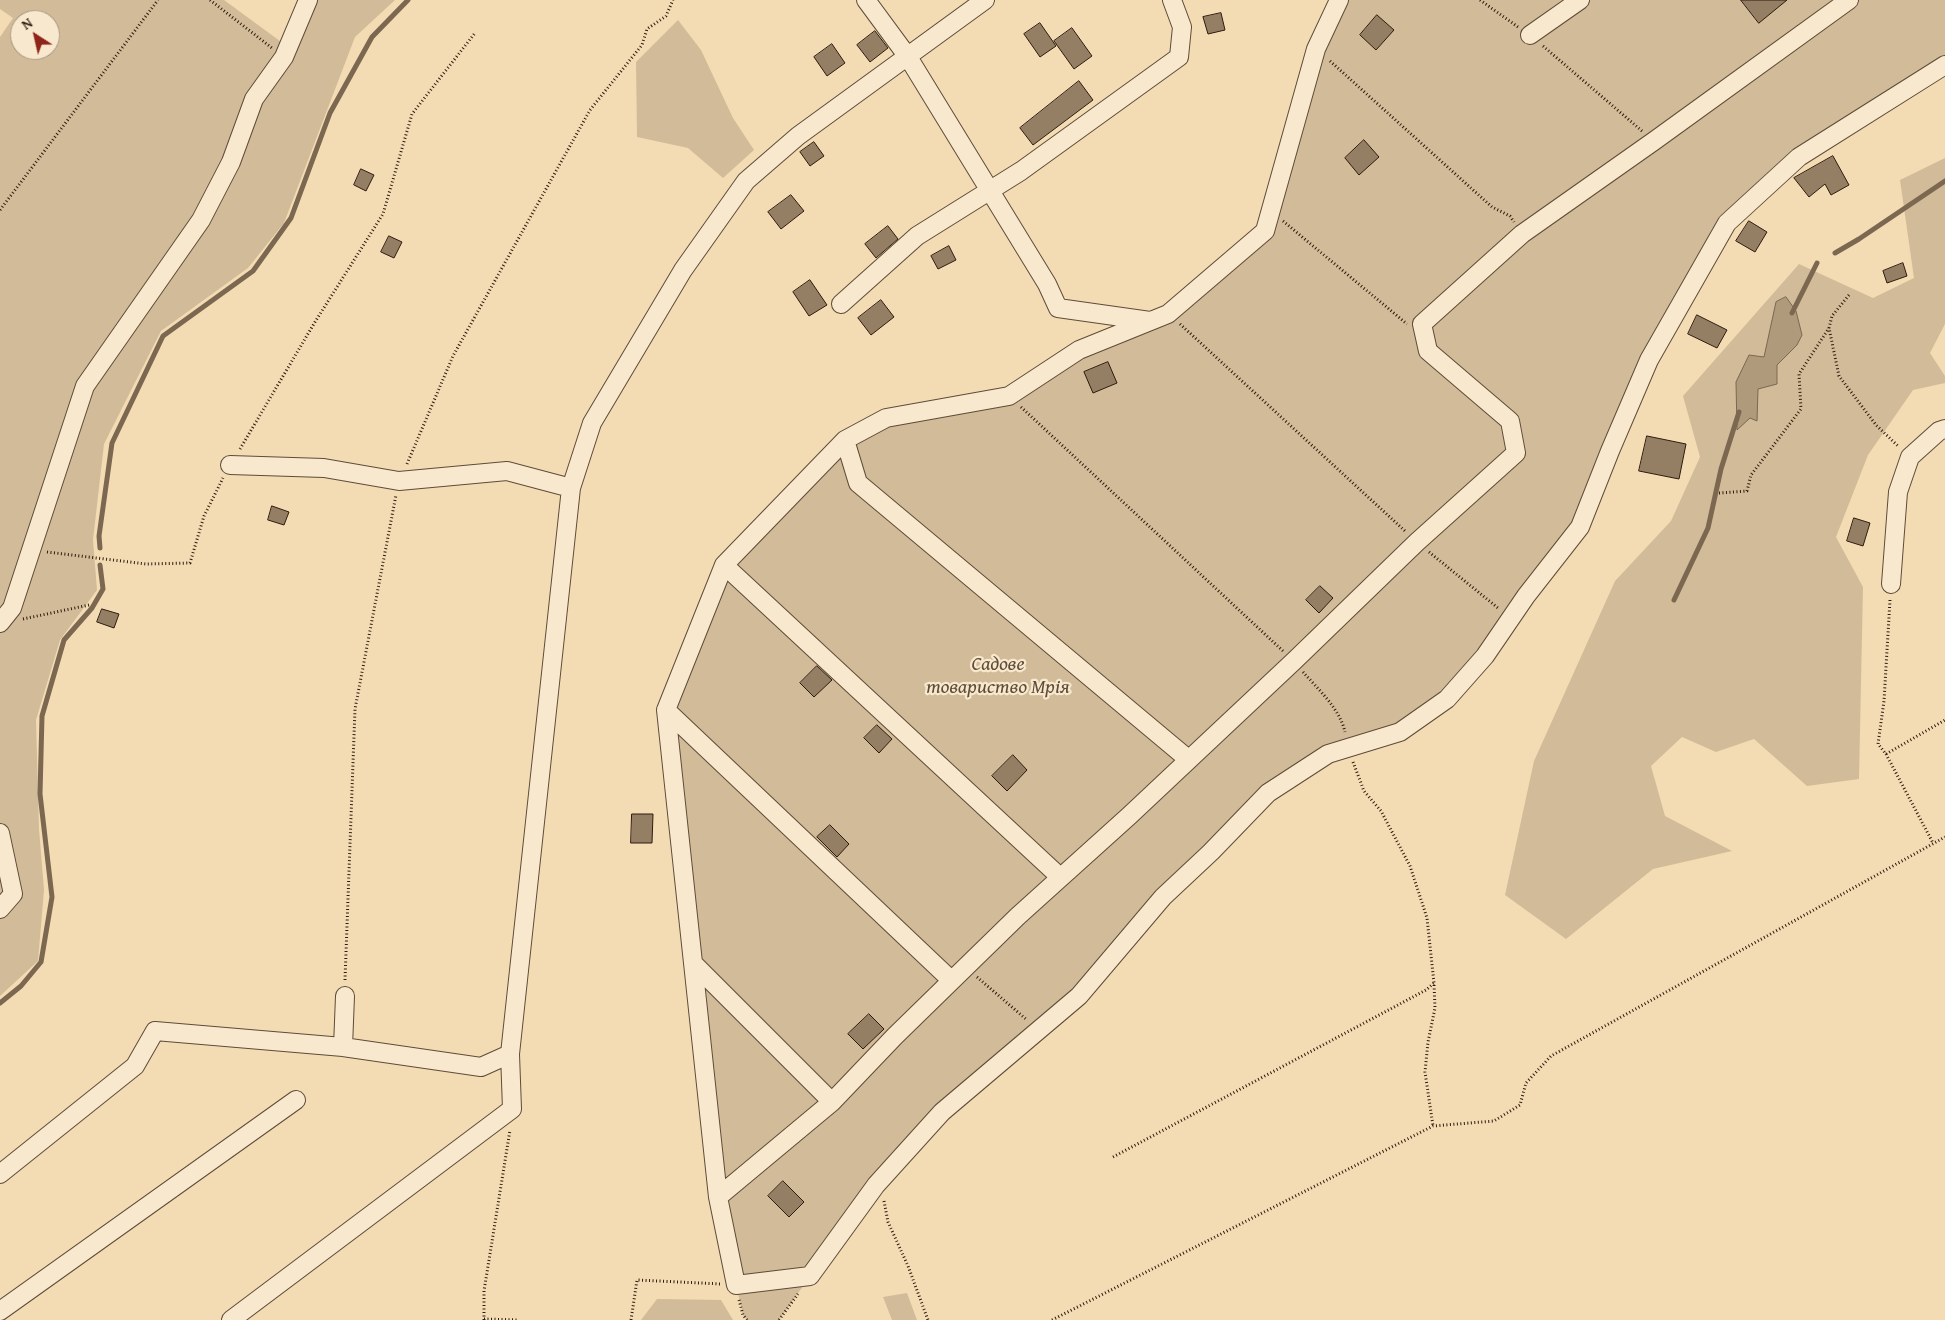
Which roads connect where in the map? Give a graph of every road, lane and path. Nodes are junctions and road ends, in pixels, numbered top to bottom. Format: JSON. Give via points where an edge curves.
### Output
{"nodes":[{"id":1,"x":158,"y":0,"type":"edge"},
{"id":2,"x":210,"y":0,"type":"edge"},
{"id":3,"x":308,"y":0,"type":"edge"},
{"id":4,"x":673,"y":0,"type":"edge"},
{"id":5,"x":866,"y":0,"type":"edge"},
{"id":6,"x":984,"y":0,"type":"edge"},
{"id":7,"x":1172,"y":0,"type":"edge"},
{"id":8,"x":1339,"y":0,"type":"edge"},
{"id":9,"x":1480,"y":0,"type":"edge"},
{"id":10,"x":1580,"y":0,"type":"edge"},
{"id":11,"x":1850,"y":0,"type":"edge"},
{"id":12,"x":475,"y":33,"type":"dead end"},
{"id":13,"x":1530,"y":35,"type":"junction"},
{"id":14,"x":1316,"y":49,"type":"junction"},
{"id":15,"x":908,"y":56,"type":"junction"},
{"id":16,"x":284,"y":57,"type":"junction"},
{"id":17,"x":1945,"y":65,"type":"edge"},
{"id":18,"x":1654,"y":141,"type":"junction"},
{"id":19,"x":989,"y":191,"type":"junction"},
{"id":20,"x":0,"y":210,"type":"edge"},
{"id":21,"x":1271,"y":212,"type":"junction"},
{"id":22,"x":1522,"y":234,"type":"junction"},
{"id":23,"x":1849,"y":295,"type":"dead end"},
{"id":24,"x":841,"y":304,"type":"dead end"},
{"id":25,"x":1168,"y":314,"type":"junction"},
{"id":26,"x":1150,"y":321,"type":"junction"},
{"id":27,"x":1830,"y":328,"type":"junction"},
{"id":28,"x":1425,"y":338,"type":"junction"},
{"id":29,"x":1009,"y":396,"type":"junction"},
{"id":30,"x":1945,"y":429,"type":"edge"},
{"id":31,"x":845,"y":440,"type":"junction"},
{"id":32,"x":1910,"y":457,"type":"junction"},
{"id":33,"x":230,"y":465,"type":"junction"},
{"id":34,"x":399,"y":481,"type":"junction"},
{"id":35,"x":571,"y":488,"type":"junction"},
{"id":36,"x":1719,"y":493,"type":"dead end"},
{"id":37,"x":1417,"y":542,"type":"junction"},
{"id":38,"x":32,"y":551,"type":"junction"},
{"id":39,"x":724,"y":565,"type":"junction"},
{"id":40,"x":1891,"y":584,"type":"joint"},
{"id":41,"x":89,"y":606,"type":"dead end"},
{"id":42,"x":1501,"y":610,"type":"dead end"},
{"id":43,"x":21,"y":619,"type":"dead end"},
{"id":44,"x":0,"y":623,"type":"edge"},
{"id":45,"x":1294,"y":661,"type":"junction"},
{"id":46,"x":666,"y":710,"type":"junction"},
{"id":47,"x":1945,"y":720,"type":"edge"},
{"id":48,"x":1348,"y":748,"type":"junction"},
{"id":49,"x":1886,"y":754,"type":"junction"},
{"id":50,"x":1188,"y":759,"type":"junction"},
{"id":51,"x":0,"y":833,"type":"edge"},
{"id":52,"x":1945,"y":837,"type":"edge"},
{"id":53,"x":1933,"y":843,"type":"junction"},
{"id":54,"x":1060,"y":878,"type":"junction"},
{"id":55,"x":0,"y":909,"type":"edge"},
{"id":56,"x":693,"y":963,"type":"junction"},
{"id":57,"x":965,"y":967,"type":"junction"},
{"id":58,"x":951,"y":980,"type":"junction"},
{"id":59,"x":1434,"y":983,"type":"junction"},
{"id":60,"x":345,"y":996,"type":"joint"},
{"id":61,"x":1038,"y":1029,"type":"junction"},
{"id":62,"x":343,"y":1047,"type":"junction"},
{"id":63,"x":510,"y":1054,"type":"junction"},
{"id":64,"x":296,"y":1100,"type":"dead end"},
{"id":65,"x":832,"y":1102,"type":"junction"},
{"id":66,"x":512,"y":1109,"type":"junction"},
{"id":67,"x":1433,"y":1126,"type":"junction"},
{"id":68,"x":1113,"y":1157,"type":"dead end"},
{"id":69,"x":0,"y":1174,"type":"edge"},
{"id":70,"x":876,"y":1185,"type":"junction"},
{"id":71,"x":718,"y":1198,"type":"junction"},
{"id":72,"x":810,"y":1276,"type":"junction"},
{"id":73,"x":736,"y":1285,"type":"junction"},
{"id":74,"x":0,"y":1311,"type":"edge"},
{"id":75,"x":484,"y":1319,"type":"edge"},
{"id":76,"x":231,"y":1320,"type":"edge"},
{"id":77,"x":519,"y":1320,"type":"edge"},
{"id":78,"x":632,"y":1320,"type":"edge"},
{"id":79,"x":779,"y":1320,"type":"edge"},
{"id":80,"x":928,"y":1320,"type":"edge"},
{"id":81,"x":1052,"y":1320,"type":"edge"}],
"edges":[{"from":1,"to":20,"type":"path"},
{"from":2,"to":16,"type":"path"},
{"from":3,"to":16,"type":"street"},
{"from":4,"to":34,"type":"path","via":[[666,16],[647,28],[642,44],[590,110],[453,356]]},
{"from":5,"to":15,"type":"street"},
{"from":6,"to":15,"type":"street"},
{"from":7,"to":19,"type":"street","via":[[1182,27],[1179,57]]},
{"from":8,"to":14,"type":"street"},
{"from":9,"to":13,"type":"path"},
{"from":10,"to":13,"type":"street"},
{"from":11,"to":18,"type":"street"},
{"from":12,"to":33,"type":"path","via":[[412,114],[383,214]]},
{"from":13,"to":18,"type":"path"},
{"from":14,"to":21,"type":"street"},
{"from":14,"to":22,"type":"path","via":[[1492,207],[1510,216]]},
{"from":15,"to":19,"type":"street"},
{"from":15,"to":35,"type":"street","via":[[798,136],[746,181],[683,270],[592,424]]},
{"from":16,"to":38,"type":"street","via":[[254,99],[231,162],[201,220],[85,386]]},
{"from":17,"to":48,"type":"street","via":[[1799,157],[1727,223],[1649,360],[1580,527],[1526,596],[1485,656],[1447,699],[1400,732]]},
{"from":18,"to":22,"type":"street"},
{"from":19,"to":24,"type":"street","via":[[917,236]]},
{"from":19,"to":26,"type":"street","via":[[1058,308]]},
{"from":21,"to":25,"type":"street","via":[[1265,231]]},
{"from":21,"to":28,"type":"path"},
{"from":22,"to":28,"type":"street","via":[[1422,324]]},
{"from":23,"to":27,"type":"path","via":[[1832,316]]},
{"from":25,"to":26,"type":"street"},
{"from":25,"to":37,"type":"path"},
{"from":26,"to":29,"type":"street","via":[[1079,350]]},
{"from":27,"to":32,"type":"path","via":[[1839,376],[1876,425]]},
{"from":27,"to":36,"type":"path","via":[[1799,374],[1801,409],[1751,475],[1747,491]]},
{"from":28,"to":37,"type":"street","via":[[1428,351],[1510,421],[1516,453]]},
{"from":29,"to":31,"type":"street","via":[[886,418]]},
{"from":29,"to":45,"type":"path"},
{"from":30,"to":32,"type":"street"},
{"from":31,"to":39,"type":"street"},
{"from":31,"to":50,"type":"street","via":[[858,483]]},
{"from":32,"to":40,"type":"street","via":[[1898,492]]},
{"from":33,"to":34,"type":"street","via":[[324,468]]},
{"from":33,"to":38,"type":"path","via":[[204,516],[190,564],[146,564]]},
{"from":34,"to":35,"type":"street","via":[[508,471]]},
{"from":34,"to":60,"type":"path","via":[[355,709]]},
{"from":35,"to":63,"type":"street"},
{"from":37,"to":42,"type":"path"},
{"from":37,"to":45,"type":"street"},
{"from":38,"to":44,"type":"street","via":[[12,608]]},
{"from":39,"to":46,"type":"street"},
{"from":39,"to":54,"type":"street"},
{"from":40,"to":49,"type":"path","via":[[1878,744]]},
{"from":41,"to":43,"type":"path"},
{"from":45,"to":48,"type":"path","via":[[1327,699],[1343,724]]},
{"from":45,"to":50,"type":"street"},
{"from":46,"to":56,"type":"street"},
{"from":46,"to":58,"type":"street"},
{"from":47,"to":49,"type":"path"},
{"from":48,"to":59,"type":"path","via":[[1364,790],[1381,811],[1410,866],[1427,918]]},
{"from":48,"to":61,"type":"street","via":[[1328,754],[1268,792],[1164,897],[1079,996]]},
{"from":49,"to":53,"type":"path"},
{"from":50,"to":54,"type":"street"},
{"from":51,"to":55,"type":"street","via":[[13,894]]},
{"from":52,"to":53,"type":"path"},
{"from":53,"to":67,"type":"path","via":[[1551,1056],[1526,1084],[1520,1105],[1494,1121]]},
{"from":54,"to":57,"type":"street"},
{"from":56,"to":65,"type":"street"},
{"from":56,"to":71,"type":"street"},
{"from":57,"to":58,"type":"street"},
{"from":57,"to":61,"type":"path"},
{"from":58,"to":65,"type":"street"},
{"from":59,"to":67,"type":"path","via":[[1435,1008],[1425,1072]]},
{"from":59,"to":68,"type":"path"},
{"from":60,"to":62,"type":"street"},
{"from":61,"to":70,"type":"street","via":[[942,1112]]},
{"from":62,"to":63,"type":"street","via":[[481,1066]]},
{"from":62,"to":69,"type":"street","via":[[155,1031],[135,1066]]},
{"from":63,"to":66,"type":"street"},
{"from":64,"to":74,"type":"street"},
{"from":65,"to":71,"type":"street"},
{"from":66,"to":75,"type":"path","via":[[484,1291]]},
{"from":66,"to":76,"type":"street"},
{"from":67,"to":81,"type":"path"},
{"from":70,"to":72,"type":"street"},
{"from":70,"to":80,"type":"path"},
{"from":71,"to":73,"type":"street"},
{"from":72,"to":73,"type":"street"},
{"from":72,"to":79,"type":"path"},
{"from":73,"to":78,"type":"path","via":[[636,1280]]},
{"from":75,"to":77,"type":"path"}]}
